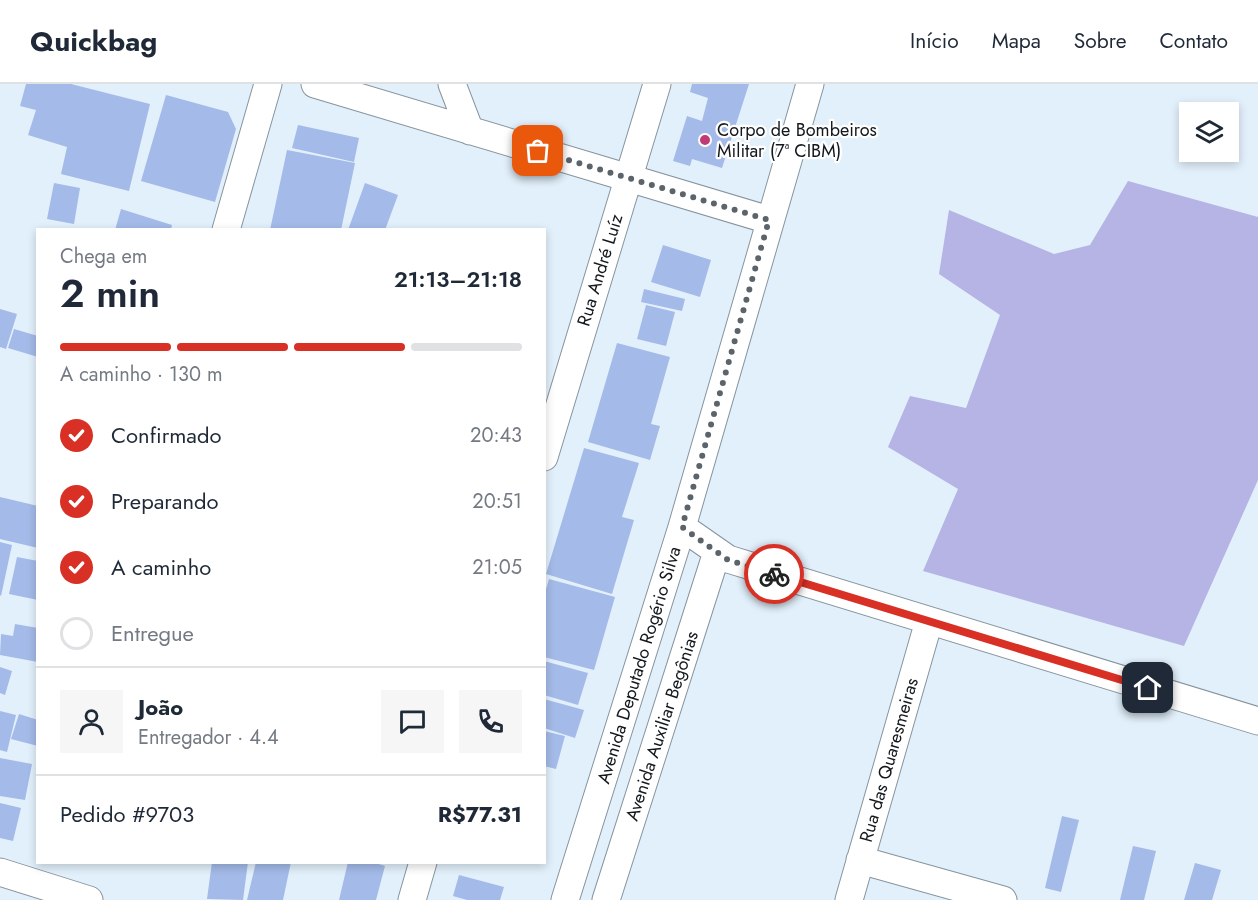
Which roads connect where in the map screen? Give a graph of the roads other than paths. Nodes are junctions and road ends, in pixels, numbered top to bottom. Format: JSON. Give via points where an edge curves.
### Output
{"nodes":[{"id":1,"x":268,"y":84,"type":"edge"},
{"id":2,"x":315,"y":84,"type":"edge"},
{"id":3,"x":452,"y":84,"type":"edge"},
{"id":4,"x":657,"y":84,"type":"edge"},
{"id":5,"x":810,"y":84,"type":"edge"},
{"id":6,"x":470,"y":131,"type":"junction"},
{"id":7,"x":628,"y":178,"type":"junction"},
{"id":8,"x":769,"y":220,"type":"junction"},
{"id":9,"x":227,"y":228,"type":"edge"},
{"id":10,"x":546,"y":450,"type":"edge"},
{"id":11,"x":682,"y":527,"type":"junction"},
{"id":12,"x":717,"y":552,"type":"junction"},
{"id":13,"x":929,"y":621,"type":"junction"},
{"id":14,"x":1258,"y":721,"type":"edge"},
{"id":15,"x":860,"y":860,"type":"junction"},
{"id":16,"x":422,"y":864,"type":"edge"},
{"id":17,"x":0,"y":872,"type":"edge"},
{"id":18,"x":40,"y":873,"type":"edge"},
{"id":19,"x":89,"y":900,"type":"edge"},
{"id":20,"x":412,"y":900,"type":"edge"},
{"id":21,"x":565,"y":900,"type":"edge"},
{"id":22,"x":606,"y":900,"type":"edge"},
{"id":23,"x":849,"y":900,"type":"edge"},
{"id":24,"x":1003,"y":900,"type":"edge"}],
"edges":[{"from":1,"to":9,"type":"street"},
{"from":2,"to":6,"type":"street"},
{"from":3,"to":6,"type":"street"},
{"from":4,"to":7,"type":"street","name":"Rua André Luíz"},
{"from":5,"to":8,"type":"street","name":"Avenida Deputado Rogério Silva"},
{"from":6,"to":7,"type":"street"},
{"from":7,"to":8,"type":"street"},
{"from":7,"to":10,"type":"street","name":"Rua André Luíz"},
{"from":8,"to":11,"type":"street","name":"Avenida Deputado Rogério Silva"},
{"from":11,"to":12,"type":"street"},
{"from":11,"to":21,"type":"street","name":"Avenida Deputado Rogério Silva"},
{"from":12,"to":13,"type":"street","via":[[728,560]]},
{"from":12,"to":22,"type":"street","name":"Avenida Auxiliar Begônias"},
{"from":13,"to":14,"type":"street"},
{"from":13,"to":15,"type":"street","name":"Rua das Quaresmeiras"},
{"from":15,"to":23,"type":"street","name":"Rua das Quaresmeiras"},
{"from":15,"to":24,"type":"street"},
{"from":16,"to":20,"type":"street"},
{"from":17,"to":18,"type":"street"},
{"from":18,"to":19,"type":"street"}]}
